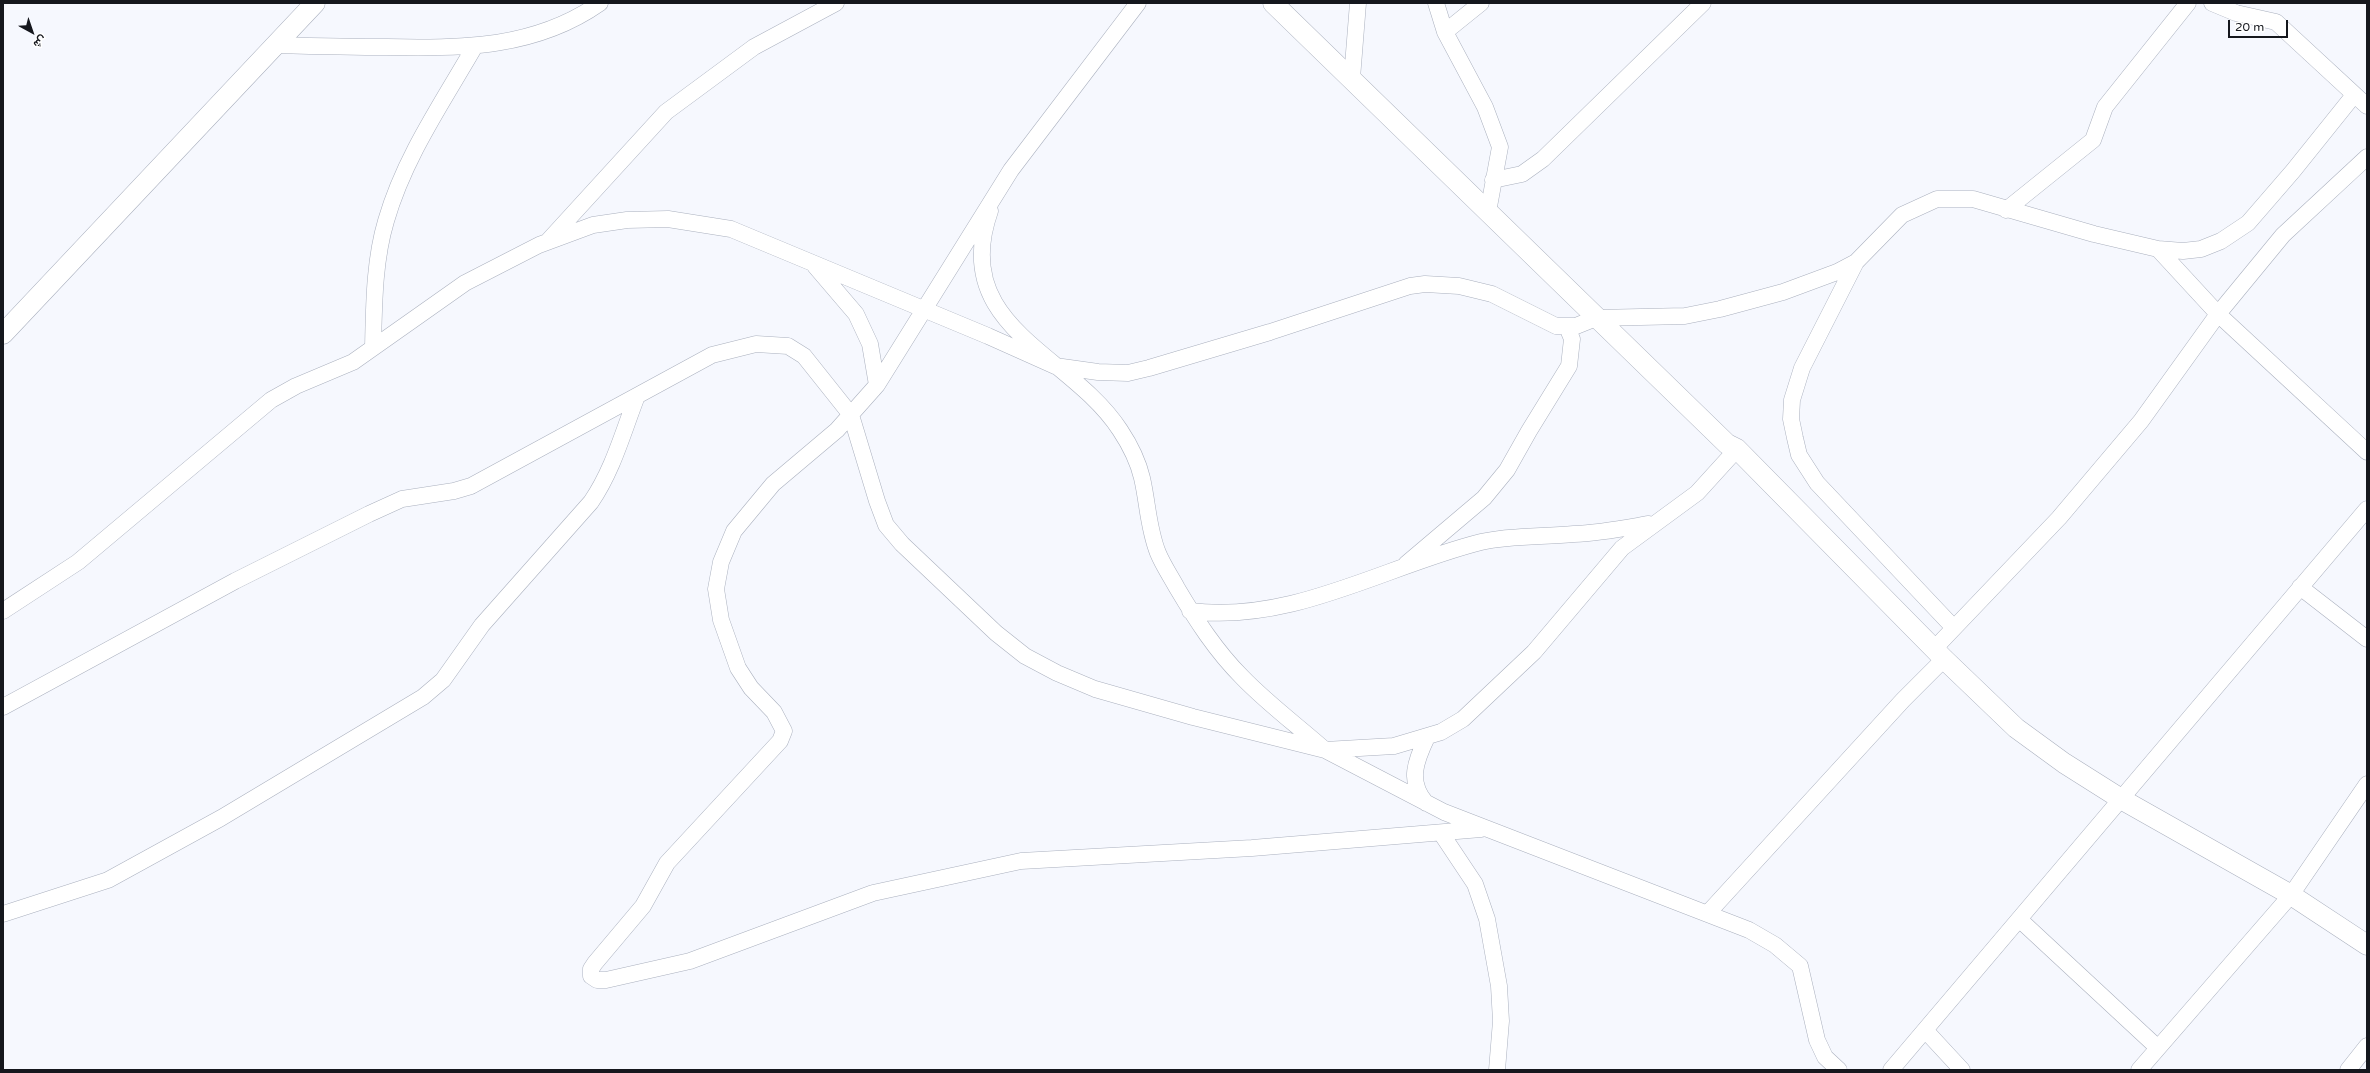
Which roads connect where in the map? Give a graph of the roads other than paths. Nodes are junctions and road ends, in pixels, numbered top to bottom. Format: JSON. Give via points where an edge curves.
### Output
{"nodes":[{"id":1,"x":315,"y":3,"type":"edge"},
{"id":2,"x":600,"y":3,"type":"edge"},
{"id":3,"x":836,"y":3,"type":"edge"},
{"id":4,"x":1138,"y":3,"type":"edge"},
{"id":5,"x":1273,"y":3,"type":"edge"},
{"id":6,"x":1358,"y":3,"type":"edge"},
{"id":7,"x":1436,"y":3,"type":"edge"},
{"id":8,"x":1481,"y":3,"type":"edge"},
{"id":9,"x":1704,"y":3,"type":"edge"},
{"id":10,"x":2188,"y":3,"type":"edge"},
{"id":11,"x":2212,"y":3,"type":"edge"},
{"id":12,"x":1445,"y":32,"type":"junction"},
{"id":13,"x":275,"y":45,"type":"junction"},
{"id":14,"x":475,"y":46,"type":"junction"},
{"id":15,"x":1352,"y":78,"type":"junction"},
{"id":16,"x":2354,"y":95,"type":"junction"},
{"id":17,"x":2367,"y":106,"type":"edge"},
{"id":18,"x":2367,"y":156,"type":"edge"},
{"id":19,"x":1493,"y":180,"type":"junction"},
{"id":20,"x":996,"y":192,"type":"junction"},
{"id":21,"x":2006,"y":210,"type":"junction"},
{"id":22,"x":1488,"y":212,"type":"junction"},
{"id":23,"x":547,"y":242,"type":"junction"},
{"id":24,"x":2158,"y":249,"type":"junction"},
{"id":25,"x":812,"y":262,"type":"junction"},
{"id":26,"x":1856,"y":262,"type":"junction"},
{"id":27,"x":923,"y":308,"type":"junction"},
{"id":28,"x":2218,"y":314,"type":"junction"},
{"id":29,"x":1596,"y":318,"type":"junction"},
{"id":30,"x":1567,"y":328,"type":"junction"},
{"id":31,"x":3,"y":334,"type":"edge"},
{"id":32,"x":373,"y":348,"type":"junction"},
{"id":33,"x":1055,"y":366,"type":"junction"},
{"id":34,"x":877,"y":385,"type":"junction"},
{"id":35,"x":637,"y":396,"type":"junction"},
{"id":36,"x":851,"y":415,"type":"junction"},
{"id":37,"x":1737,"y":449,"type":"junction"},
{"id":38,"x":2367,"y":452,"type":"edge"},
{"id":39,"x":2367,"y":509,"type":"edge"},
{"id":40,"x":1653,"y":524,"type":"junction"},
{"id":41,"x":1399,"y":570,"type":"junction"},
{"id":42,"x":2300,"y":587,"type":"junction"},
{"id":43,"x":1190,"y":610,"type":"junction"},
{"id":44,"x":3,"y":611,"type":"edge"},
{"id":45,"x":1954,"y":628,"type":"junction"},
{"id":46,"x":2367,"y":639,"type":"edge"},
{"id":47,"x":1939,"y":654,"type":"junction"},
{"id":48,"x":3,"y":707,"type":"edge"},
{"id":49,"x":1427,"y":737,"type":"junction"},
{"id":50,"x":1325,"y":750,"type":"junction"},
{"id":51,"x":2367,"y":784,"type":"edge"},
{"id":52,"x":2121,"y":799,"type":"junction"},
{"id":53,"x":1426,"y":803,"type":"junction"},
{"id":54,"x":1487,"y":829,"type":"junction"},
{"id":55,"x":1441,"y":833,"type":"junction"},
{"id":56,"x":2291,"y":895,"type":"junction"},
{"id":57,"x":1708,"y":913,"type":"junction"},
{"id":58,"x":3,"y":914,"type":"edge"},
{"id":59,"x":2019,"y":919,"type":"junction"},
{"id":60,"x":2367,"y":945,"type":"edge"},
{"id":61,"x":1926,"y":1030,"type":"junction"},
{"id":62,"x":2367,"y":1046,"type":"edge"},
{"id":63,"x":2158,"y":1048,"type":"junction"},
{"id":64,"x":1497,"y":1070,"type":"edge"},
{"id":65,"x":1839,"y":1070,"type":"edge"},
{"id":66,"x":1891,"y":1070,"type":"edge"},
{"id":67,"x":1962,"y":1070,"type":"edge"},
{"id":68,"x":2139,"y":1070,"type":"edge"},
{"id":69,"x":2348,"y":1070,"type":"edge"}],
"edges":[{"from":1,"to":13,"type":"street"},
{"from":2,"to":14,"type":"street","via":[[572,20],[537,35]]},
{"from":3,"to":23,"type":"street","via":[[754,47],[681,99],[666,112]]},
{"from":4,"to":20,"type":"street"},
{"from":5,"to":15,"type":"street"},
{"from":6,"to":15,"type":"street"},
{"from":7,"to":12,"type":"street"},
{"from":8,"to":12,"type":"street"},
{"from":9,"to":19,"type":"street","via":[[1543,159],[1522,174]]},
{"from":10,"to":21,"type":"street","via":[[2105,107],[2093,140]]},
{"from":11,"to":16,"type":"street","via":[[2236,13],[2276,22]]},
{"from":12,"to":19,"type":"street","via":[[1486,107],[1498,139],[1500,154]]},
{"from":13,"to":14,"type":"street","via":[[446,49]]},
{"from":13,"to":31,"type":"street"},
{"from":14,"to":32,"type":"street","via":[[398,184],[385,223],[374,301]]},
{"from":15,"to":22,"type":"street"},
{"from":16,"to":17,"type":"street"},
{"from":16,"to":24,"type":"street","via":[[2248,223],[2221,241],[2201,249]]},
{"from":18,"to":28,"type":"street","via":[[2283,235]]},
{"from":19,"to":22,"type":"street"},
{"from":20,"to":27,"type":"street"},
{"from":20,"to":33,"type":"street","via":[[982,241],[986,283],[1001,315]]},
{"from":21,"to":24,"type":"street"},
{"from":21,"to":26,"type":"street","via":[[1973,199],[1938,199],[1902,215]]},
{"from":22,"to":29,"type":"street"},
{"from":23,"to":25,"type":"street","via":[[593,225],[628,220],[668,219],[731,229]]},
{"from":23,"to":32,"type":"street","via":[[466,283]]},
{"from":24,"to":28,"type":"street"},
{"from":25,"to":27,"type":"street"},
{"from":25,"to":34,"type":"street","via":[[856,314],[870,344]]},
{"from":26,"to":29,"type":"street","via":[[1837,272],[1783,292],[1720,309],[1685,316]]},
{"from":26,"to":45,"type":"street","via":[[1802,368],[1792,400],[1791,418],[1795,438],[1800,455],[1818,483]]},
{"from":27,"to":33,"type":"street"},
{"from":27,"to":34,"type":"street"},
{"from":28,"to":38,"type":"street"},
{"from":28,"to":45,"type":"street","via":[[2141,421],[2059,518]]},
{"from":29,"to":30,"type":"street"},
{"from":29,"to":37,"type":"street","via":[[1727,444]]},
{"from":30,"to":33,"type":"street","via":[[1556,326],[1477,289],[1425,284],[1410,286],[1149,368],[1113,373]]},
{"from":30,"to":41,"type":"street","via":[[1572,340],[1569,366],[1559,386],[1529,430],[1508,470],[1484,498]]},
{"from":32,"to":44,"type":"street","via":[[353,362],[296,386],[271,400],[78,562]]},
{"from":33,"to":43,"type":"street","via":[[1102,407],[1119,428],[1133,452],[1142,478],[1152,535],[1159,555]]},
{"from":34,"to":36,"type":"street"},
{"from":35,"to":36,"type":"street","via":[[712,355],[756,344],[788,346],[804,356]]},
{"from":35,"to":48,"type":"street","via":[[470,486],[402,499],[369,514],[235,581]]},
{"from":35,"to":58,"type":"street","via":[[610,467],[595,496],[482,625],[443,680],[423,697],[227,814],[108,880]]},
{"from":36,"to":50,"type":"street","via":[[863,462],[886,525],[902,544],[996,633],[1025,656],[1056,673],[1095,689],[1192,717]]},
{"from":36,"to":55,"type":"street","via":[[832,435],[773,484],[734,531],[721,562],[716,589],[721,620],[738,668],[751,688],[780,722],[784,731],[780,741],[667,863],[643,906],[595,963],[591,976],[597,980],[606,980],[690,961],[872,893],[1021,861],[1252,848]]},
{"from":37,"to":40,"type":"street","via":[[1697,493]]},
{"from":37,"to":47,"type":"street"},
{"from":39,"to":42,"type":"street"},
{"from":40,"to":41,"type":"street","via":[[1484,542]]},
{"from":40,"to":49,"type":"street","via":[[1622,548],[1534,652],[1481,704],[1463,719]]},
{"from":41,"to":43,"type":"street","via":[[1272,609],[1231,614]]},
{"from":42,"to":46,"type":"street"},
{"from":42,"to":52,"type":"street"},
{"from":43,"to":50,"type":"street","via":[[1215,646],[1243,679]]},
{"from":45,"to":47,"type":"street"},
{"from":47,"to":52,"type":"street","via":[[2016,728],[2064,763]]},
{"from":47,"to":57,"type":"street","via":[[1903,700]]},
{"from":49,"to":50,"type":"street","via":[[1394,746]]},
{"from":49,"to":53,"type":"street","via":[[1414,773],[1418,791]]},
{"from":50,"to":53,"type":"street"},
{"from":51,"to":56,"type":"street"},
{"from":52,"to":56,"type":"street"},
{"from":52,"to":59,"type":"street"},
{"from":53,"to":54,"type":"street"},
{"from":54,"to":55,"type":"street"},
{"from":54,"to":57,"type":"street"},
{"from":55,"to":64,"type":"street","via":[[1474,884],[1486,919],[1499,986],[1501,1021]]},
{"from":56,"to":60,"type":"street"},
{"from":56,"to":63,"type":"street"},
{"from":57,"to":65,"type":"street","via":[[1775,944],[1800,966],[1817,1040],[1825,1057]]},
{"from":59,"to":61,"type":"street"},
{"from":59,"to":63,"type":"street"},
{"from":61,"to":66,"type":"street"},
{"from":61,"to":67,"type":"street"},
{"from":62,"to":69,"type":"street"},
{"from":63,"to":68,"type":"street"}]}
